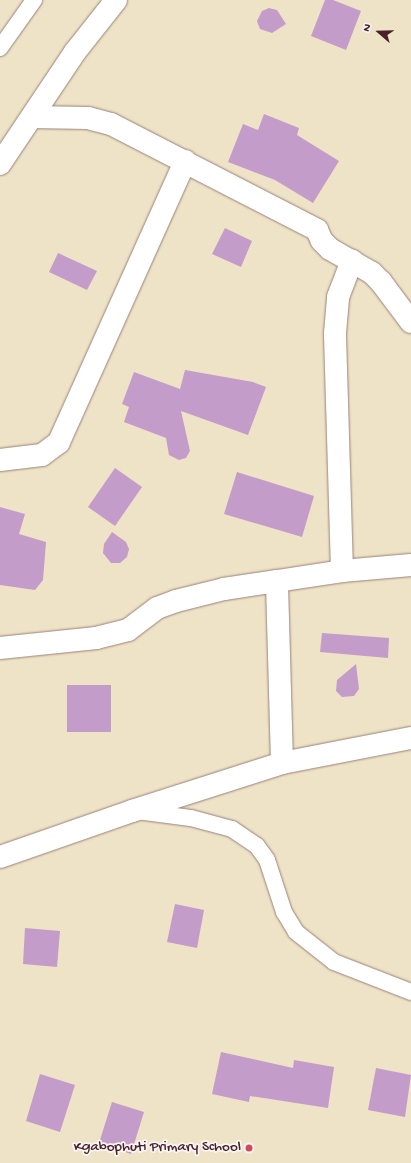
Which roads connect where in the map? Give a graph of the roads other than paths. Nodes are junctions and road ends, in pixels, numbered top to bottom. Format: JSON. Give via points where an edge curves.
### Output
{"nodes":[{"id":1,"x":34,"y":0,"type":"edge"},
{"id":2,"x":116,"y":0,"type":"edge"},
{"id":3,"x":0,"y":48,"type":"edge"},
{"id":4,"x":32,"y":117,"type":"junction"},
{"id":5,"x":185,"y":161,"type":"junction"},
{"id":6,"x":0,"y":164,"type":"edge"},
{"id":7,"x":352,"y":261,"type":"junction"},
{"id":8,"x":411,"y":322,"type":"edge"},
{"id":9,"x":0,"y":460,"type":"edge"},
{"id":10,"x":411,"y":565,"type":"edge"},
{"id":11,"x":342,"y":571,"type":"junction"},
{"id":12,"x":278,"y":581,"type":"junction"},
{"id":13,"x":0,"y":648,"type":"edge"},
{"id":14,"x":411,"y":738,"type":"edge"},
{"id":15,"x":282,"y":763,"type":"junction"},
{"id":16,"x":132,"y":811,"type":"junction"},
{"id":17,"x":0,"y":857,"type":"edge"},
{"id":18,"x":411,"y":992,"type":"edge"}],
"edges":[{"from":1,"to":3,"type":"lane"},
{"from":2,"to":4,"type":"street","via":[[74,52]]},
{"from":4,"to":5,"type":"street","via":[[99,120],[128,131]]},
{"from":4,"to":6,"type":"street"},
{"from":5,"to":7,"type":"street","via":[[317,230],[322,241],[330,249]]},
{"from":5,"to":9,"type":"street","via":[[59,442],[42,456]]},
{"from":7,"to":8,"type":"street","via":[[372,273],[381,282]]},
{"from":7,"to":11,"type":"street","via":[[338,296],[335,333]]},
{"from":10,"to":11,"type":"street"},
{"from":11,"to":12,"type":"street"},
{"from":12,"to":13,"type":"street","via":[[224,589],[176,601],[157,608],[128,630],[96,638]]},
{"from":12,"to":15,"type":"street"},
{"from":14,"to":15,"type":"street"},
{"from":15,"to":16,"type":"street"},
{"from":16,"to":17,"type":"street"},
{"from":16,"to":18,"type":"lane","via":[[191,818],[232,829],[257,846],[267,860],[284,912],[296,932],[334,962]]}]}
